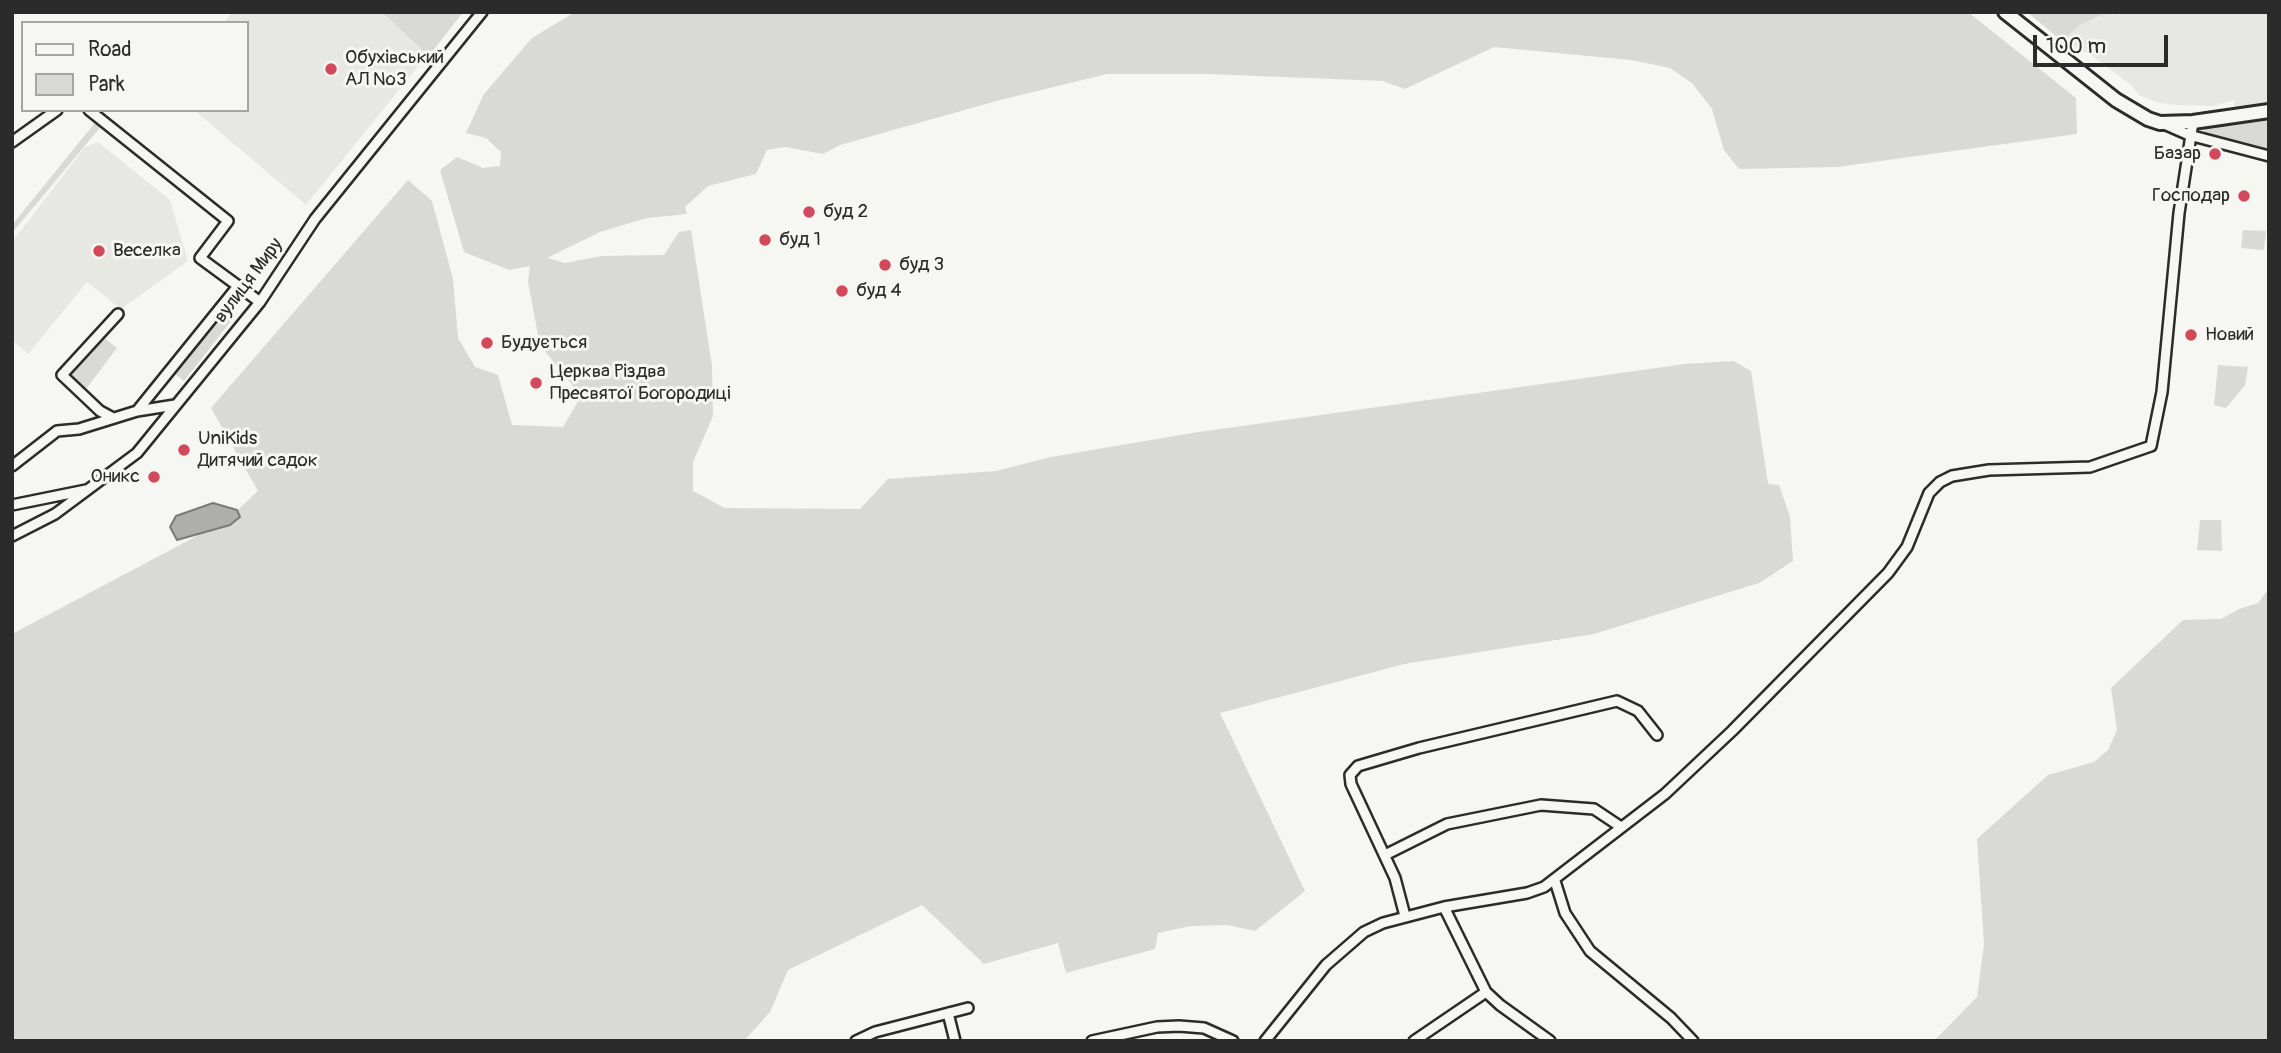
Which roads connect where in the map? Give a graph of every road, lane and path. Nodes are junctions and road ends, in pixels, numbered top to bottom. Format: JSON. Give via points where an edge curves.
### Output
{"nodes":[{"id":1,"x":482,"y":12,"type":"edge"},
{"id":2,"x":2005,"y":12,"type":"edge"},
{"id":3,"x":2269,"y":111,"type":"edge"},
{"id":4,"x":54,"y":112,"type":"edge"},
{"id":5,"x":92,"y":112,"type":"edge"},
{"id":6,"x":2193,"y":122,"type":"junction"},
{"id":7,"x":2160,"y":123,"type":"junction"},
{"id":8,"x":2189,"y":135,"type":"junction"},
{"id":9,"x":12,"y":142,"type":"edge"},
{"id":10,"x":2269,"y":156,"type":"edge"},
{"id":11,"x":238,"y":286,"type":"junction"},
{"id":12,"x":260,"y":302,"type":"junction"},
{"id":13,"x":118,"y":314,"type":"dead end"},
{"id":14,"x":175,"y":405,"type":"junction"},
{"id":15,"x":138,"y":411,"type":"junction"},
{"id":16,"x":114,"y":418,"type":"junction"},
{"id":17,"x":12,"y":466,"type":"edge"},
{"id":18,"x":87,"y":490,"type":"junction"},
{"id":19,"x":12,"y":505,"type":"edge"},
{"id":20,"x":12,"y":536,"type":"edge"},
{"id":21,"x":1657,"y":735,"type":"dead end"},
{"id":22,"x":1621,"y":827,"type":"junction"},
{"id":23,"x":1385,"y":855,"type":"junction"},
{"id":24,"x":1555,"y":881,"type":"junction"},
{"id":25,"x":1444,"y":907,"type":"junction"},
{"id":26,"x":1405,"y":916,"type":"junction"},
{"id":27,"x":1486,"y":992,"type":"junction"},
{"id":28,"x":968,"y":1008,"type":"dead end"},
{"id":29,"x":948,"y":1013,"type":"junction"},
{"id":30,"x":1098,"y":1040,"type":"edge"},
{"id":31,"x":856,"y":1041,"type":"edge"},
{"id":32,"x":955,"y":1041,"type":"edge"},
{"id":33,"x":1233,"y":1041,"type":"edge"},
{"id":34,"x":1265,"y":1041,"type":"edge"},
{"id":35,"x":1414,"y":1041,"type":"edge"},
{"id":36,"x":1550,"y":1041,"type":"edge"},
{"id":37,"x":1693,"y":1041,"type":"edge"}],
"edges":[{"from":1,"to":12,"type":"street","name":"вулиця Миру","via":[[315,219]]},
{"from":2,"to":7,"type":"main road","via":[[2116,100]]},
{"from":3,"to":6,"type":"main road"},
{"from":4,"to":9,"type":"street"},
{"from":5,"to":11,"type":"street","via":[[228,221],[200,258]]},
{"from":6,"to":7,"type":"main road"},
{"from":6,"to":8,"type":"street"},
{"from":7,"to":8,"type":"street"},
{"from":8,"to":10,"type":"street"},
{"from":8,"to":22,"type":"street","via":[[2162,392],[2151,446],[2090,467],[1989,470],[1940,482],[1929,493],[1906,547],[1888,573],[1697,765]]},
{"from":11,"to":12,"type":"street"},
{"from":11,"to":15,"type":"street"},
{"from":12,"to":14,"type":"street","name":"вулиця Миру"},
{"from":13,"to":16,"type":"street","via":[[62,375],[100,411]]},
{"from":14,"to":15,"type":"street"},
{"from":14,"to":18,"type":"street","name":"вулиця Миру","via":[[138,453]]},
{"from":15,"to":16,"type":"street"},
{"from":16,"to":17,"type":"street","via":[[57,431]]},
{"from":18,"to":19,"type":"street"},
{"from":18,"to":20,"type":"street","name":"вулиця Миру","via":[[55,514]]},
{"from":21,"to":23,"type":"street","via":[[1638,711],[1617,701],[1357,766],[1350,775],[1351,784]]},
{"from":22,"to":23,"type":"street","via":[[1594,809],[1541,804],[1447,824]]},
{"from":22,"to":24,"type":"street"},
{"from":23,"to":26,"type":"street"},
{"from":24,"to":25,"type":"street","via":[[1527,893]]},
{"from":24,"to":37,"type":"street","via":[[1568,920],[1590,951]]},
{"from":25,"to":26,"type":"street"},
{"from":25,"to":27,"type":"street"},
{"from":26,"to":34,"type":"street","via":[[1364,932],[1341,949]]},
{"from":27,"to":35,"type":"street"},
{"from":27,"to":36,"type":"street"},
{"from":28,"to":29,"type":"street"},
{"from":29,"to":31,"type":"street"},
{"from":29,"to":32,"type":"street"},
{"from":30,"to":33,"type":"street","via":[[1179,1026],[1204,1028]]}]}
